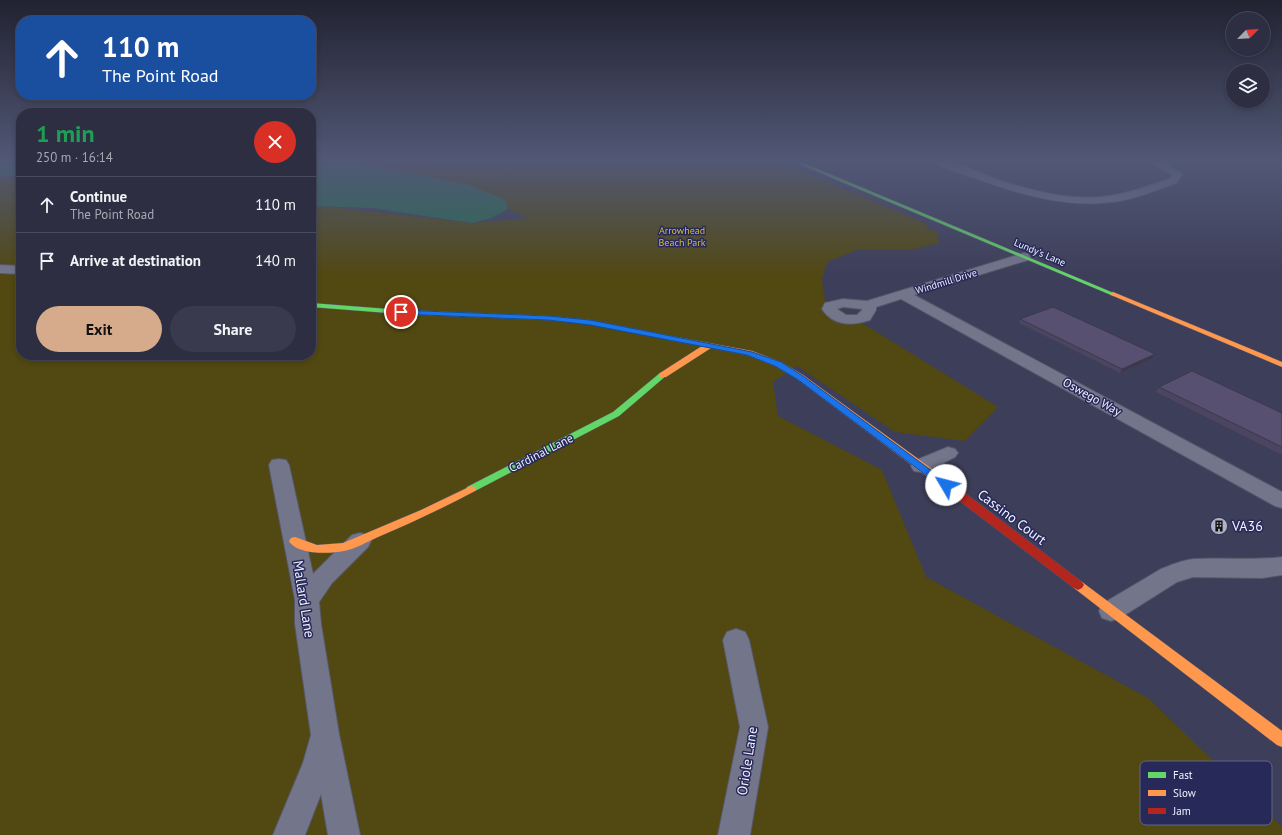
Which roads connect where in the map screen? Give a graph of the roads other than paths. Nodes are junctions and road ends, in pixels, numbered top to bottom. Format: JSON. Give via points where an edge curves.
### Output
{"nodes":[{"id":1,"x":880,"y":198,"type":"edge"},
{"id":2,"x":1055,"y":198,"type":"edge"},
{"id":3,"x":1117,"y":198,"type":"edge"},
{"id":4,"x":1024,"y":258,"type":"junction"},
{"id":5,"x":0,"y":269,"type":"edge"},
{"id":6,"x":16,"y":270,"type":"edge"},
{"id":7,"x":902,"y":294,"type":"junction"},
{"id":8,"x":316,"y":305,"type":"edge"},
{"id":9,"x":868,"y":305,"type":"dead end"},
{"id":10,"x":710,"y":345,"type":"junction"},
{"id":11,"x":1282,"y":365,"type":"edge"},
{"id":12,"x":948,"y":453,"type":"dead end"},
{"id":13,"x":279,"y":465,"type":"dead end"},
{"id":14,"x":921,"y":466,"type":"junction"},
{"id":15,"x":1282,"y":501,"type":"edge"},
{"id":16,"x":295,"y":541,"type":"junction"},
{"id":17,"x":360,"y":541,"type":"junction"},
{"id":18,"x":1282,"y":566,"type":"edge"},
{"id":19,"x":307,"y":600,"type":"junction"},
{"id":20,"x":1111,"y":611,"type":"junction"},
{"id":21,"x":736,"y":640,"type":"dead end"},
{"id":22,"x":324,"y":734,"type":"junction"},
{"id":23,"x":1282,"y":740,"type":"edge"},
{"id":24,"x":289,"y":835,"type":"edge"},
{"id":25,"x":344,"y":835,"type":"edge"},
{"id":26,"x":734,"y":835,"type":"edge"}],
"edges":[{"from":1,"to":4,"type":"street","name":"Lundy's Lane"},
{"from":2,"to":3,"type":"street","via":[[1084,201]]},
{"from":4,"to":7,"type":"street","name":"Windmill Drive"},
{"from":4,"to":11,"type":"street","name":"Lundy's Lane"},
{"from":5,"to":6,"type":"street"},
{"from":7,"to":9,"type":"street","name":"Windmill Drive"},
{"from":7,"to":15,"type":"street","name":"Oswego Way"},
{"from":8,"to":10,"type":"street","name":"Cassino Court","via":[[548,318]]},
{"from":10,"to":14,"type":"street","name":"Cassino Court","via":[[749,353],[778,364],[800,377]]},
{"from":10,"to":17,"type":"street","name":"Cardinal Lane","via":[[654,381],[616,414],[425,513]]},
{"from":12,"to":14,"type":"street"},
{"from":13,"to":16,"type":"street","name":"Mallard Lane"},
{"from":14,"to":20,"type":"street","name":"Cassino Court"},
{"from":16,"to":17,"type":"street","name":"Cardinal Lane","via":[[308,547],[323,549],[344,547]]},
{"from":16,"to":19,"type":"street","name":"Mallard Lane"},
{"from":17,"to":19,"type":"street","name":"Cardinal Lane","via":[[324,577]]},
{"from":18,"to":20,"type":"street","via":[[1262,569],[1193,568],[1169,575]]},
{"from":19,"to":22,"type":"street","name":"Mallard Lane","via":[[308,624]]},
{"from":20,"to":23,"type":"street","name":"Cassino Court"},
{"from":21,"to":26,"type":"street","name":"Oriole Lane","via":[[754,727]]},
{"from":22,"to":24,"type":"street","name":"Mallard Lane","via":[[318,763]]},
{"from":22,"to":25,"type":"street","name":"Mallard Lane"}]}
